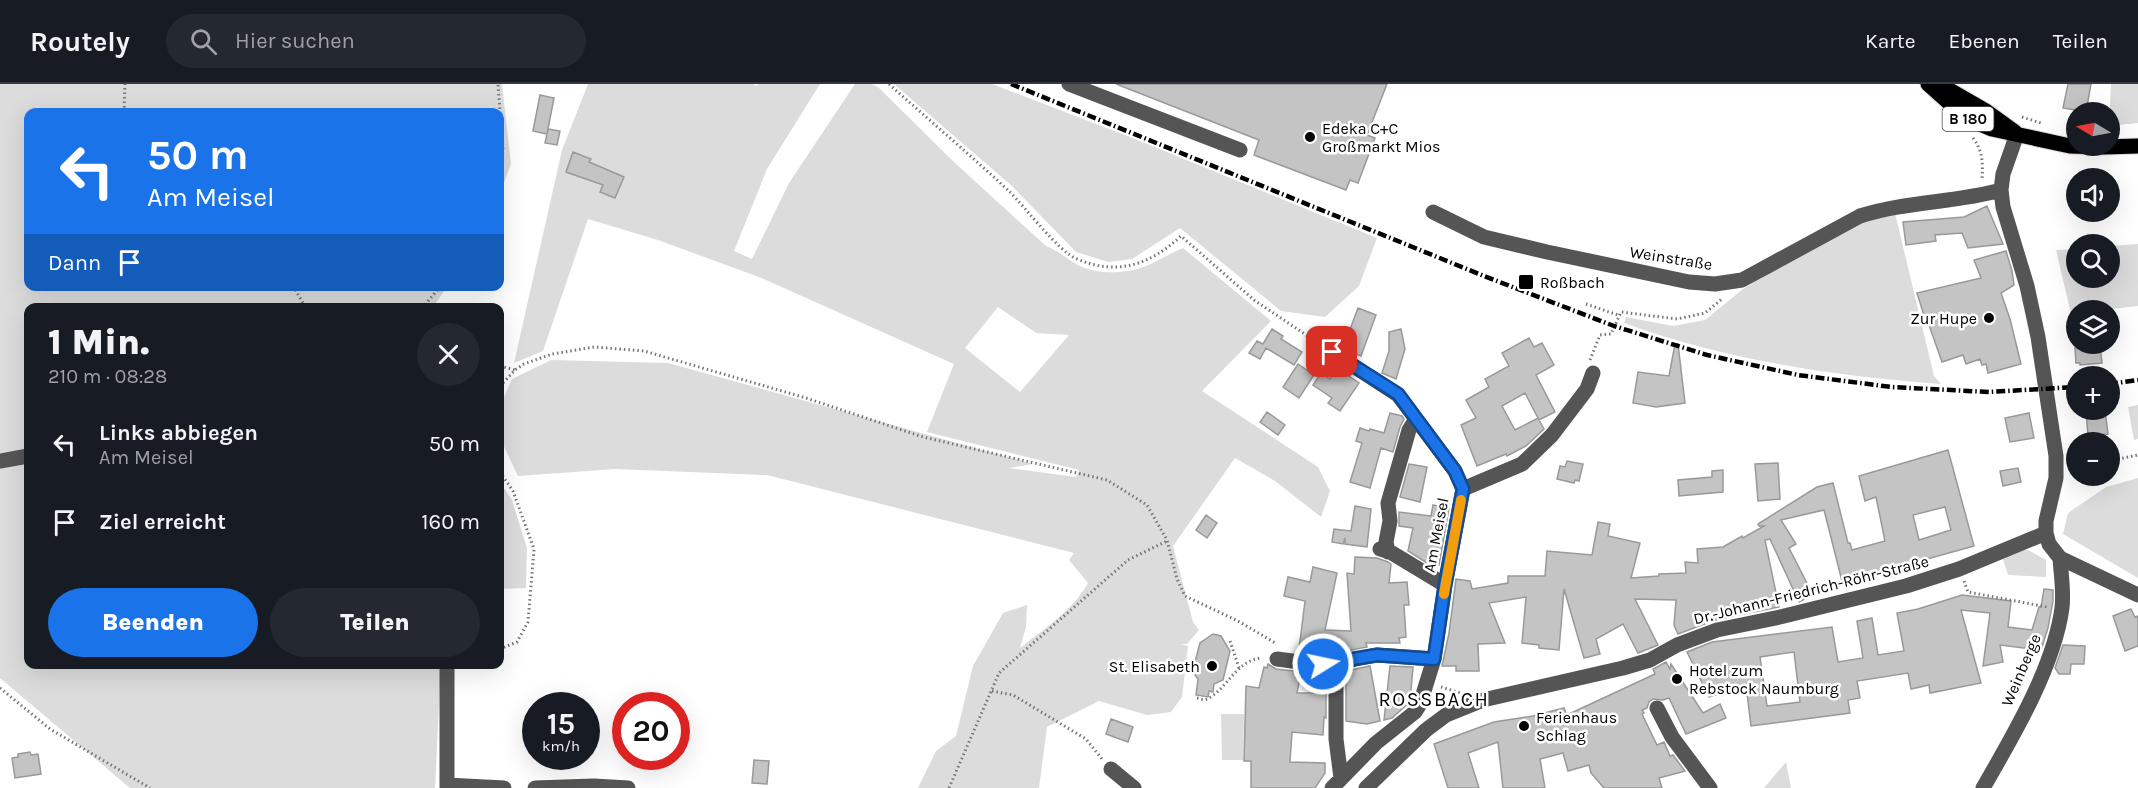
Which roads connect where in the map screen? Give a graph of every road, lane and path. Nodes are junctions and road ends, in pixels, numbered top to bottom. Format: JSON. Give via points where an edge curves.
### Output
{"nodes":[{"id":1,"x":125,"y":84,"type":"edge"},
{"id":2,"x":889,"y":84,"type":"edge"},
{"id":3,"x":1069,"y":84,"type":"edge"},
{"id":4,"x":1928,"y":84,"type":"edge"},
{"id":5,"x":1939,"y":84,"type":"edge"},
{"id":6,"x":498,"y":85,"type":"edge"},
{"id":7,"x":124,"y":108,"type":"edge"},
{"id":8,"x":500,"y":108,"type":"edge"},
{"id":9,"x":2017,"y":134,"type":"junction"},
{"id":10,"x":1970,"y":135,"type":"dead end"},
{"id":11,"x":2138,"y":146,"type":"edge"},
{"id":12,"x":1240,"y":150,"type":"dead end"},
{"id":13,"x":2001,"y":190,"type":"junction"},
{"id":14,"x":1986,"y":194,"type":"junction"},
{"id":15,"x":1432,"y":212,"type":"dead end"},
{"id":16,"x":1732,"y":282,"type":"junction"},
{"id":17,"x":437,"y":291,"type":"edge"},
{"id":18,"x":426,"y":303,"type":"edge"},
{"id":19,"x":1586,"y":304,"type":"dead end"},
{"id":20,"x":1618,"y":315,"type":"junction"},
{"id":21,"x":1332,"y":352,"type":"joint"},
{"id":22,"x":504,"y":367,"type":"edge"},
{"id":23,"x":515,"y":370,"type":"junction"},
{"id":24,"x":1593,"y":373,"type":"joint"},
{"id":25,"x":504,"y":382,"type":"edge"},
{"id":26,"x":1416,"y":419,"type":"junction"},
{"id":27,"x":2138,"y":455,"type":"edge"},
{"id":28,"x":24,"y":457,"type":"edge"},
{"id":29,"x":2120,"y":459,"type":"edge"},
{"id":30,"x":0,"y":461,"type":"edge"},
{"id":31,"x":504,"y":478,"type":"edge"},
{"id":32,"x":1463,"y":489,"type":"junction"},
{"id":33,"x":2046,"y":532,"type":"junction"},
{"id":34,"x":1167,"y":540,"type":"junction"},
{"id":35,"x":2060,"y":558,"type":"junction"},
{"id":36,"x":1959,"y":568,"type":"junction"},
{"id":37,"x":1445,"y":585,"type":"junction"},
{"id":38,"x":2138,"y":595,"type":"edge"},
{"id":39,"x":2062,"y":609,"type":"junction"},
{"id":40,"x":1230,"y":641,"type":"dead end"},
{"id":41,"x":504,"y":647,"type":"edge"},
{"id":42,"x":1257,"y":658,"type":"dead end"},
{"id":43,"x":1277,"y":658,"type":"joint"},
{"id":44,"x":1434,"y":659,"type":"junction"},
{"id":45,"x":1336,"y":662,"type":"junction"},
{"id":46,"x":1239,"y":668,"type":"junction"},
{"id":47,"x":447,"y":669,"type":"edge"},
{"id":48,"x":1428,"y":683,"type":"junction"},
{"id":49,"x":0,"y":688,"type":"edge"},
{"id":50,"x":992,"y":691,"type":"junction"},
{"id":51,"x":1197,"y":698,"type":"dead end"},
{"id":52,"x":1483,"y":700,"type":"junction"},
{"id":53,"x":1657,"y":708,"type":"dead end"},
{"id":54,"x":1111,"y":769,"type":"joint"},
{"id":55,"x":1337,"y":783,"type":"edge"},
{"id":56,"x":447,"y":787,"type":"edge"},
{"id":57,"x":150,"y":788,"type":"edge"},
{"id":58,"x":504,"y":788,"type":"edge"},
{"id":59,"x":534,"y":788,"type":"edge"},
{"id":60,"x":628,"y":788,"type":"edge"},
{"id":61,"x":949,"y":788,"type":"edge"},
{"id":62,"x":1134,"y":788,"type":"edge"},
{"id":63,"x":1366,"y":788,"type":"edge"},
{"id":64,"x":1710,"y":788,"type":"edge"},
{"id":65,"x":1983,"y":788,"type":"edge"}],
"edges":[{"from":1,"to":7,"type":"path"},
{"from":2,"to":21,"type":"path","via":[[1010,193],[1075,258],[1109,268],[1139,265],[1181,236],[1254,300]]},
{"from":3,"to":12,"type":"street"},
{"from":4,"to":9,"type":"main road","number":"B 180","via":[[1966,118]]},
{"from":5,"to":9,"type":"main road","number":"B 180"},
{"from":6,"to":8,"type":"path"},
{"from":9,"to":11,"type":"main road","number":"B 180","via":[[2070,146]]},
{"from":9,"to":13,"type":"street","via":[[2005,165]]},
{"from":10,"to":14,"type":"path","via":[[1983,160]]},
{"from":13,"to":14,"type":"street","name":"Weinstraße"},
{"from":13,"to":33,"type":"street","via":[[2038,337],[2056,456]]},
{"from":14,"to":16,"type":"street","name":"Weinstraße","via":[[1880,209]]},
{"from":15,"to":16,"type":"street","name":"Weinstraße","via":[[1484,237],[1547,252],[1689,282]]},
{"from":16,"to":20,"type":"path","via":[[1725,296],[1705,313],[1677,319],[1621,312]]},
{"from":17,"to":18,"type":"path"},
{"from":19,"to":20,"type":"path"},
{"from":20,"to":24,"type":"path","via":[[1611,334],[1600,335],[1589,363]]},
{"from":21,"to":26,"type":"street","name":"Am Meisel","via":[[1398,394]]},
{"from":22,"to":23,"type":"path"},
{"from":23,"to":25,"type":"path"},
{"from":23,"to":34,"type":"path","via":[[552,354],[594,347],[644,351],[923,437],[1107,480],[1147,505]]},
{"from":24,"to":32,"type":"street","name":"Am Meisel","via":[[1587,389],[1552,435],[1522,464]]},
{"from":26,"to":32,"type":"street","name":"Am Meisel","via":[[1455,471]]},
{"from":26,"to":37,"type":"street","via":[[1409,430],[1388,503],[1390,521],[1383,550]]},
{"from":27,"to":29,"type":"path"},
{"from":28,"to":30,"type":"street"},
{"from":31,"to":41,"type":"path","via":[[513,491],[534,549],[528,622],[517,642]]},
{"from":32,"to":37,"type":"street","name":"Am Meisel"},
{"from":33,"to":35,"type":"street","via":[[2049,544]]},
{"from":33,"to":36,"type":"street","name":"Dr.-Johann-Friedrich-Röhr-Straße"},
{"from":34,"to":43,"type":"path","via":[[1185,596],[1278,644]]},
{"from":34,"to":50,"type":"path","via":[[1128,560],[999,673]]},
{"from":35,"to":38,"type":"street"},
{"from":35,"to":39,"type":"street","name":"Weinberge"},
{"from":36,"to":39,"type":"path","via":[[1968,592]]},
{"from":36,"to":52,"type":"street","name":"Dr.-Johann-Friedrich-Röhr-Straße","via":[[1906,586],[1717,630],[1623,668]]},
{"from":37,"to":44,"type":"street","name":"Am Meisel"},
{"from":39,"to":65,"type":"street","name":"Weinberge","via":[[2041,677]]},
{"from":40,"to":46,"type":"path"},
{"from":42,"to":46,"type":"path"},
{"from":43,"to":45,"type":"street"},
{"from":44,"to":45,"type":"street","via":[[1377,655]]},
{"from":44,"to":48,"type":"street","name":"Am Meisel"},
{"from":45,"to":55,"type":"street"},
{"from":46,"to":51,"type":"path","via":[[1213,697]]},
{"from":47,"to":56,"type":"street"},
{"from":48,"to":52,"type":"path"},
{"from":48,"to":55,"type":"street","name":"Am Meisel","via":[[1415,712],[1376,743]]},
{"from":49,"to":57,"type":"path","via":[[50,729]]},
{"from":50,"to":54,"type":"path","via":[[1013,695],[1086,739]]},
{"from":50,"to":61,"type":"path"},
{"from":52,"to":63,"type":"street","name":"Dr.-Johann-Friedrich-Röhr-Straße","via":[[1446,715],[1426,730]]},
{"from":53,"to":64,"type":"street"},
{"from":54,"to":62,"type":"street"},
{"from":56,"to":58,"type":"street"},
{"from":59,"to":60,"type":"street"}]}
